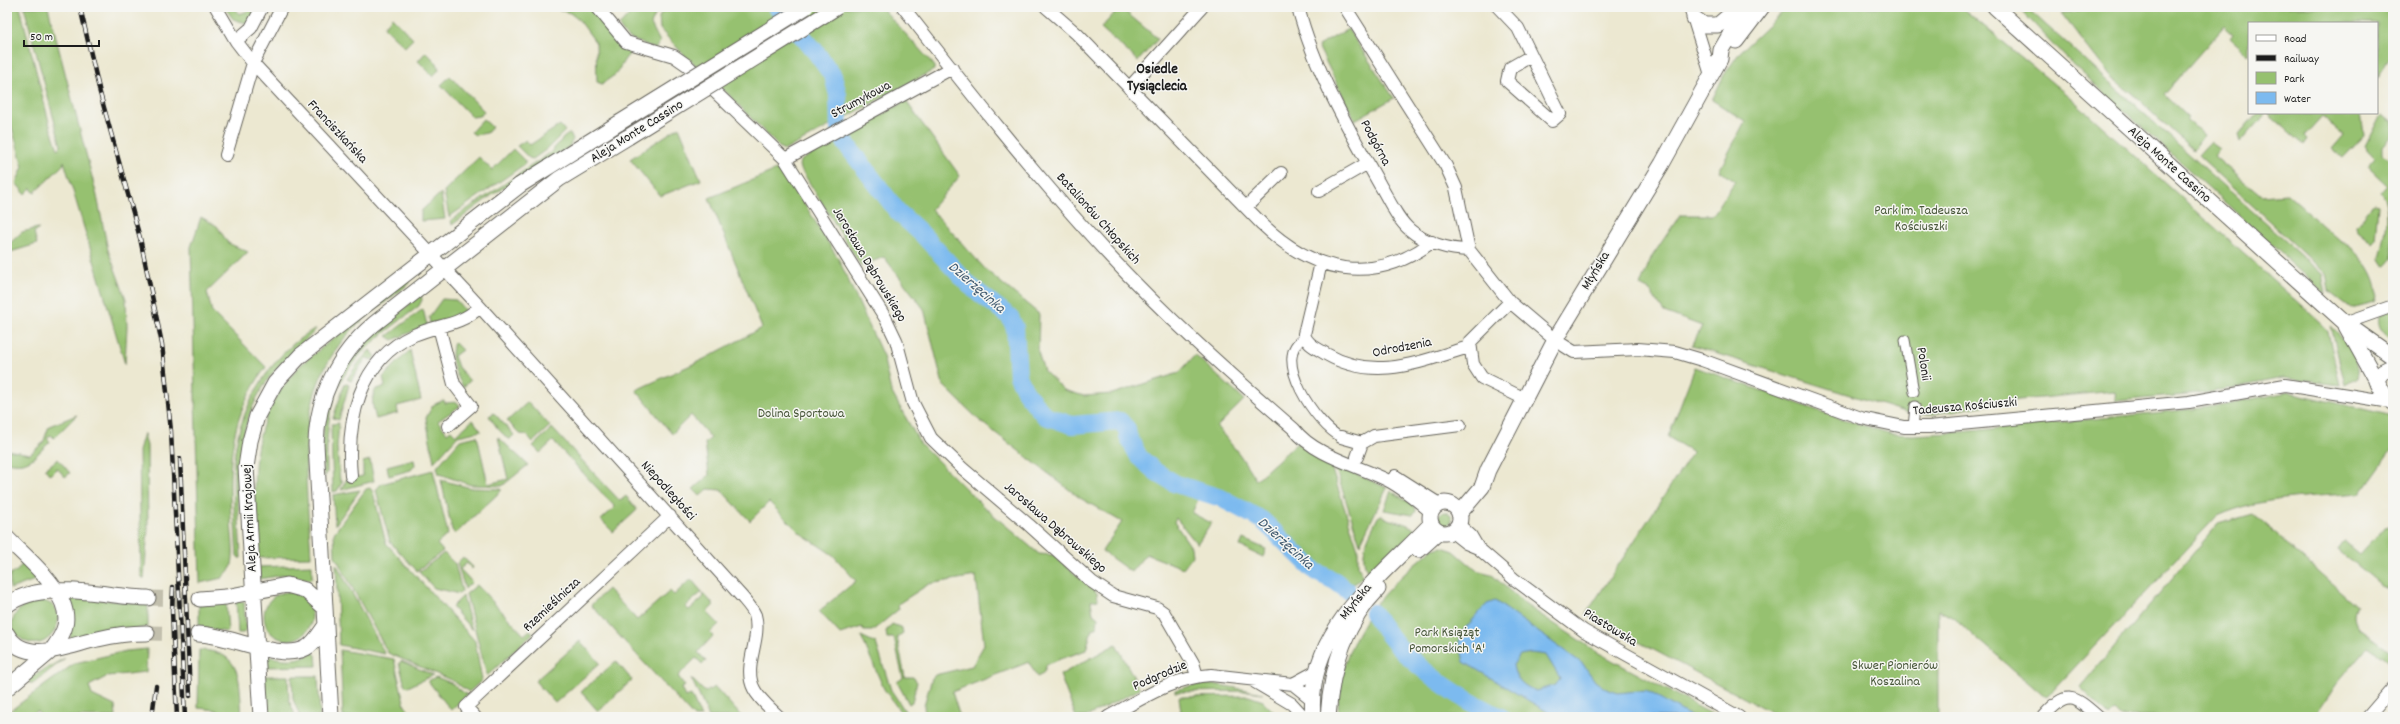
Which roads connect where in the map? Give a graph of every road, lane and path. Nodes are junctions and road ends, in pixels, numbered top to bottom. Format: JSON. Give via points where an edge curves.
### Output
{"nodes":[{"id":1,"x":216,"y":7,"type":"edge"},
{"id":2,"x":262,"y":7,"type":"edge"},
{"id":3,"x":282,"y":7,"type":"edge"},
{"id":4,"x":597,"y":7,"type":"edge"},
{"id":5,"x":806,"y":7,"type":"edge"},
{"id":6,"x":837,"y":7,"type":"edge"},
{"id":7,"x":903,"y":7,"type":"edge"},
{"id":8,"x":1046,"y":7,"type":"edge"},
{"id":9,"x":1202,"y":7,"type":"edge"},
{"id":10,"x":1298,"y":7,"type":"edge"},
{"id":11,"x":1345,"y":7,"type":"edge"},
{"id":12,"x":1498,"y":7,"type":"edge"},
{"id":13,"x":1739,"y":7,"type":"edge"},
{"id":14,"x":1746,"y":7,"type":"edge"},
{"id":15,"x":1762,"y":7,"type":"edge"},
{"id":16,"x":1994,"y":7,"type":"edge"},
{"id":17,"x":1692,"y":12,"type":"edge"},
{"id":18,"x":236,"y":41,"type":"junction"},
{"id":19,"x":1531,"y":56,"type":"junction"},
{"id":20,"x":1720,"y":59,"type":"junction"},
{"id":21,"x":253,"y":63,"type":"junction"},
{"id":22,"x":952,"y":68,"type":"junction"},
{"id":23,"x":1711,"y":75,"type":"junction"},
{"id":24,"x":1129,"y":88,"type":"junction"},
{"id":25,"x":226,"y":155,"type":"dead end"},
{"id":26,"x":785,"y":160,"type":"junction"},
{"id":27,"x":1368,"y":163,"type":"junction"},
{"id":28,"x":1282,"y":173,"type":"dead end"},
{"id":29,"x":1319,"y":191,"type":"dead end"},
{"id":30,"x":1246,"y":208,"type":"junction"},
{"id":31,"x":1432,"y":242,"type":"junction"},
{"id":32,"x":1470,"y":250,"type":"junction"},
{"id":33,"x":431,"y":255,"type":"junction"},
{"id":34,"x":1321,"y":263,"type":"junction"},
{"id":35,"x":445,"y":269,"type":"junction"},
{"id":36,"x":1510,"y":302,"type":"junction"},
{"id":37,"x":2393,"y":306,"type":"edge"},
{"id":38,"x":480,"y":307,"type":"junction"},
{"id":39,"x":2345,"y":323,"type":"junction"},
{"id":40,"x":439,"y":327,"type":"junction"},
{"id":41,"x":1305,"y":338,"type":"junction"},
{"id":42,"x":1555,"y":340,"type":"junction"},
{"id":43,"x":1905,"y":340,"type":"dead end"},
{"id":44,"x":1469,"y":347,"type":"junction"},
{"id":45,"x":2393,"y":358,"type":"edge"},
{"id":46,"x":2393,"y":366,"type":"edge"},
{"id":47,"x":2376,"y":381,"type":"junction"},
{"id":48,"x":1914,"y":392,"type":"dead end"},
{"id":49,"x":1525,"y":399,"type":"junction"},
{"id":50,"x":2392,"y":403,"type":"edge"},
{"id":51,"x":1915,"y":406,"type":"dead end"},
{"id":52,"x":1460,"y":425,"type":"dead end"},
{"id":53,"x":448,"y":426,"type":"dead end"},
{"id":54,"x":1913,"y":428,"type":"junction"},
{"id":55,"x":1294,"y":430,"type":"junction"},
{"id":56,"x":1341,"y":437,"type":"joint"},
{"id":57,"x":1362,"y":443,"type":"junction"},
{"id":58,"x":1357,"y":457,"type":"junction"},
{"id":59,"x":351,"y":476,"type":"dead end"},
{"id":60,"x":670,"y":516,"type":"junction"},
{"id":61,"x":1445,"y":519,"type":"junction"},
{"id":62,"x":7,"y":538,"type":"edge"},
{"id":63,"x":55,"y":590,"type":"junction"},
{"id":64,"x":254,"y":592,"type":"junction"},
{"id":65,"x":148,"y":598,"type":"tunnel mouth"},
{"id":66,"x":200,"y":599,"type":"tunnel mouth"},
{"id":67,"x":7,"y":605,"type":"edge"},
{"id":68,"x":1356,"y":607,"type":"junction"},
{"id":69,"x":325,"y":608,"type":"junction"},
{"id":70,"x":326,"y":625,"type":"junction"},
{"id":71,"x":147,"y":633,"type":"tunnel mouth"},
{"id":72,"x":7,"y":634,"type":"edge"},
{"id":73,"x":198,"y":634,"type":"tunnel mouth"},
{"id":74,"x":257,"y":646,"type":"junction"},
{"id":75,"x":51,"y":650,"type":"junction"},
{"id":76,"x":1317,"y":671,"type":"junction"},
{"id":77,"x":1197,"y":676,"type":"junction"},
{"id":78,"x":1251,"y":679,"type":"junction"},
{"id":79,"x":1293,"y":684,"type":"junction"},
{"id":80,"x":7,"y":688,"type":"edge"},
{"id":81,"x":2393,"y":688,"type":"edge"},
{"id":82,"x":1330,"y":689,"type":"junction"},
{"id":83,"x":1313,"y":700,"type":"junction"},
{"id":84,"x":1292,"y":704,"type":"junction"},
{"id":85,"x":261,"y":717,"type":"edge"},
{"id":86,"x":330,"y":717,"type":"edge"},
{"id":87,"x":475,"y":717,"type":"edge"},
{"id":88,"x":779,"y":717,"type":"edge"},
{"id":89,"x":1108,"y":717,"type":"edge"},
{"id":90,"x":1304,"y":717,"type":"edge"},
{"id":91,"x":1313,"y":717,"type":"edge"},
{"id":92,"x":1322,"y":717,"type":"edge"},
{"id":93,"x":1328,"y":717,"type":"edge"},
{"id":94,"x":1739,"y":717,"type":"edge"},
{"id":95,"x":2043,"y":717,"type":"edge"},
{"id":96,"x":2098,"y":717,"type":"edge"},
{"id":97,"x":2368,"y":717,"type":"edge"}],
"edges":[{"from":1,"to":18,"type":"street","name":"Franciszkańska"},
{"from":2,"to":18,"type":"street","via":[[251,28]]},
{"from":3,"to":21,"type":"street"},
{"from":4,"to":26,"type":"street","name":"Jarosława Dąbrowskiego","via":[[626,42],[674,56],[687,65]]},
{"from":5,"to":33,"type":"street","name":"Aleja Monte Cassino","bridge":true,"via":[[520,185]]},
{"from":6,"to":35,"type":"street","name":"Aleja Monte Cassino","bridge":true,"via":[[559,179]]},
{"from":7,"to":22,"type":"street","name":"Batalionów Chłopskich"},
{"from":8,"to":24,"type":"street","via":[[1077,34]]},
{"from":9,"to":24,"type":"street"},
{"from":10,"to":27,"type":"street","name":"Podgórna","via":[[1310,50]]},
{"from":11,"to":32,"type":"street","via":[[1446,166],[1456,188]]},
{"from":12,"to":19,"type":"street","via":[[1518,28]]},
{"from":13,"to":17,"type":"street","via":[[1718,25],[1704,25]]},
{"from":14,"to":20,"type":"street","name":"Młyńska","via":[[1721,50]]},
{"from":15,"to":20,"type":"street","name":"Młyńska","via":[[1725,57]]},
{"from":16,"to":39,"type":"street","name":"Aleja Monte Cassino"},
{"from":17,"to":23,"type":"street"},
{"from":18,"to":21,"type":"street","name":"Franciszkańska"},
{"from":19,"to":19,"type":"street","via":[[1510,68],[1507,81],[1552,121],[1560,114]]},
{"from":20,"to":23,"type":"street","name":"Młyńska"},
{"from":21,"to":25,"type":"street"},
{"from":21,"to":33,"type":"street","name":"Franciszkańska"},
{"from":22,"to":26,"type":"street","name":"Strumykowa"},
{"from":22,"to":55,"type":"street","name":"Batalionów Chłopskich","via":[[1029,164],[1106,252],[1202,348]]},
{"from":23,"to":42,"type":"street","name":"Młyńska","via":[[1662,164]]},
{"from":24,"to":30,"type":"street"},
{"from":26,"to":77,"type":"street","name":"Jarosława Dąbrowskiego","via":[[886,319],[896,340],[913,403],[931,438],[1092,582],[1113,596],[1157,608],[1164,614],[1193,664]]},
{"from":27,"to":29,"type":"street"},
{"from":27,"to":31,"type":"street","name":"Podgórna","via":[[1404,224],[1420,237]]},
{"from":28,"to":30,"type":"street"},
{"from":30,"to":34,"type":"street","via":[[1285,245]]},
{"from":31,"to":32,"type":"street","name":"Podgórna","via":[[1456,250]]},
{"from":31,"to":34,"type":"street","via":[[1411,256],[1385,266],[1353,269]]},
{"from":32,"to":36,"type":"street"},
{"from":33,"to":35,"type":"street","name":"Franciszkańska"},
{"from":33,"to":64,"type":"street","name":"Aleja Armii Krajowej","via":[[300,356],[288,367],[266,397],[252,430],[246,467]]},
{"from":34,"to":41,"type":"street"},
{"from":35,"to":38,"type":"street","name":"Niepodległości"},
{"from":35,"to":69,"type":"street","via":[[361,336],[338,366],[327,388],[318,423],[316,444]]},
{"from":36,"to":42,"type":"street","name":"Tadeusza Kościuszki"},
{"from":36,"to":44,"type":"street","via":[[1473,337]]},
{"from":37,"to":39,"type":"street"},
{"from":38,"to":40,"type":"street","via":[[468,318]]},
{"from":38,"to":60,"type":"street","name":"Niepodległości"},
{"from":39,"to":45,"type":"street","name":"Aleja Monte Cassino"},
{"from":39,"to":47,"type":"street","name":"Aleja Monte Cassino"},
{"from":40,"to":53,"type":"street","via":[[454,384],[472,406]]},
{"from":40,"to":59,"type":"street","via":[[394,345],[378,361],[367,378],[351,426]]},
{"from":41,"to":44,"type":"street","name":"Odrodzenia","via":[[1316,348],[1348,365],[1380,370],[1421,362]]},
{"from":41,"to":56,"type":"street","via":[[1296,345],[1293,352],[1292,369],[1295,379],[1326,426]]},
{"from":42,"to":49,"type":"street","name":"Młyńska"},
{"from":42,"to":54,"type":"street","name":"Tadeusza Kościuszki","via":[[1574,352],[1651,349],[1685,355],[1861,418]]},
{"from":43,"to":48,"type":"street","name":"Polonii"},
{"from":44,"to":49,"type":"street","via":[[1479,376]]},
{"from":46,"to":47,"type":"street","via":[[2383,371]]},
{"from":47,"to":50,"type":"street","name":"Aleja Monte Cassino"},
{"from":49,"to":61,"type":"street","name":"Młyńska","via":[[1488,470]]},
{"from":50,"to":54,"type":"street","name":"Tadeusza Kościuszki","via":[[2285,385],[2189,402]]},
{"from":51,"to":54,"type":"street"},
{"from":52,"to":57,"type":"street","via":[[1374,436]]},
{"from":55,"to":58,"type":"street","name":"Batalionów Chłopskich"},
{"from":55,"to":61,"type":"street","name":"Batalionów Chłopskich","via":[[1300,438],[1319,450],[1398,486]]},
{"from":56,"to":57,"type":"street"},
{"from":57,"to":58,"type":"street"},
{"from":58,"to":61,"type":"street","name":"Batalionów Chłopskich","via":[[1394,474]]},
{"from":60,"to":87,"type":"street","name":"Rzemieślnicza","via":[[466,707]]},
{"from":60,"to":88,"type":"street","name":"Niepodległości","via":[[752,610],[756,621],[751,664],[754,690]]},
{"from":61,"to":68,"type":"street","name":"Młyńska","via":[[1374,586]]},
{"from":61,"to":94,"type":"street","name":"Piastowska","via":[[1466,543],[1478,548],[1536,598],[1592,636]]},
{"from":62,"to":63,"type":"street"},
{"from":63,"to":65,"type":"street"},
{"from":63,"to":67,"type":"street","via":[[31,593]]},
{"from":63,"to":75,"type":"street","via":[[63,604],[66,621],[62,636]]},
{"from":64,"to":66,"type":"street"},
{"from":64,"to":69,"type":"street","via":[[287,585],[296,586],[305,590]]},
{"from":64,"to":74,"type":"street","name":"Aleja Armii Krajowej"},
{"from":68,"to":76,"type":"street","name":"Młyńska","via":[[1333,632]]},
{"from":68,"to":82,"type":"street","name":"Młyńska","via":[[1338,657]]},
{"from":69,"to":70,"type":"street"},
{"from":70,"to":74,"type":"street","via":[[313,643],[296,652],[281,652]]},
{"from":70,"to":86,"type":"street"},
{"from":71,"to":75,"type":"street","via":[[100,638]]},
{"from":72,"to":75,"type":"street","via":[[13,643],[22,649]]},
{"from":73,"to":74,"type":"street","via":[[222,636]]},
{"from":74,"to":85,"type":"street","name":"Aleja Armii Krajowej"},
{"from":75,"to":80,"type":"street"},
{"from":76,"to":79,"type":"street"},
{"from":76,"to":83,"type":"street","name":"Młyńska"},
{"from":77,"to":78,"type":"street","name":"Podgrodzie"},
{"from":77,"to":89,"type":"street","name":"Podgrodzie","via":[[1165,687]]},
{"from":78,"to":79,"type":"street","name":"Podgrodzie"},
{"from":78,"to":84,"type":"street","name":"Podgrodzie"},
{"from":79,"to":83,"type":"street"},
{"from":81,"to":97,"type":"street"},
{"from":82,"to":83,"type":"street"},
{"from":82,"to":93,"type":"street","name":"Młyńska"},
{"from":83,"to":84,"type":"street"},
{"from":83,"to":91,"type":"street","name":"Młyńska"},
{"from":83,"to":92,"type":"street"},
{"from":84,"to":90,"type":"street","name":"Podgrodzie"},
{"from":95,"to":96,"type":"street","via":[[2059,700],[2068,697],[2078,699]]}]}
